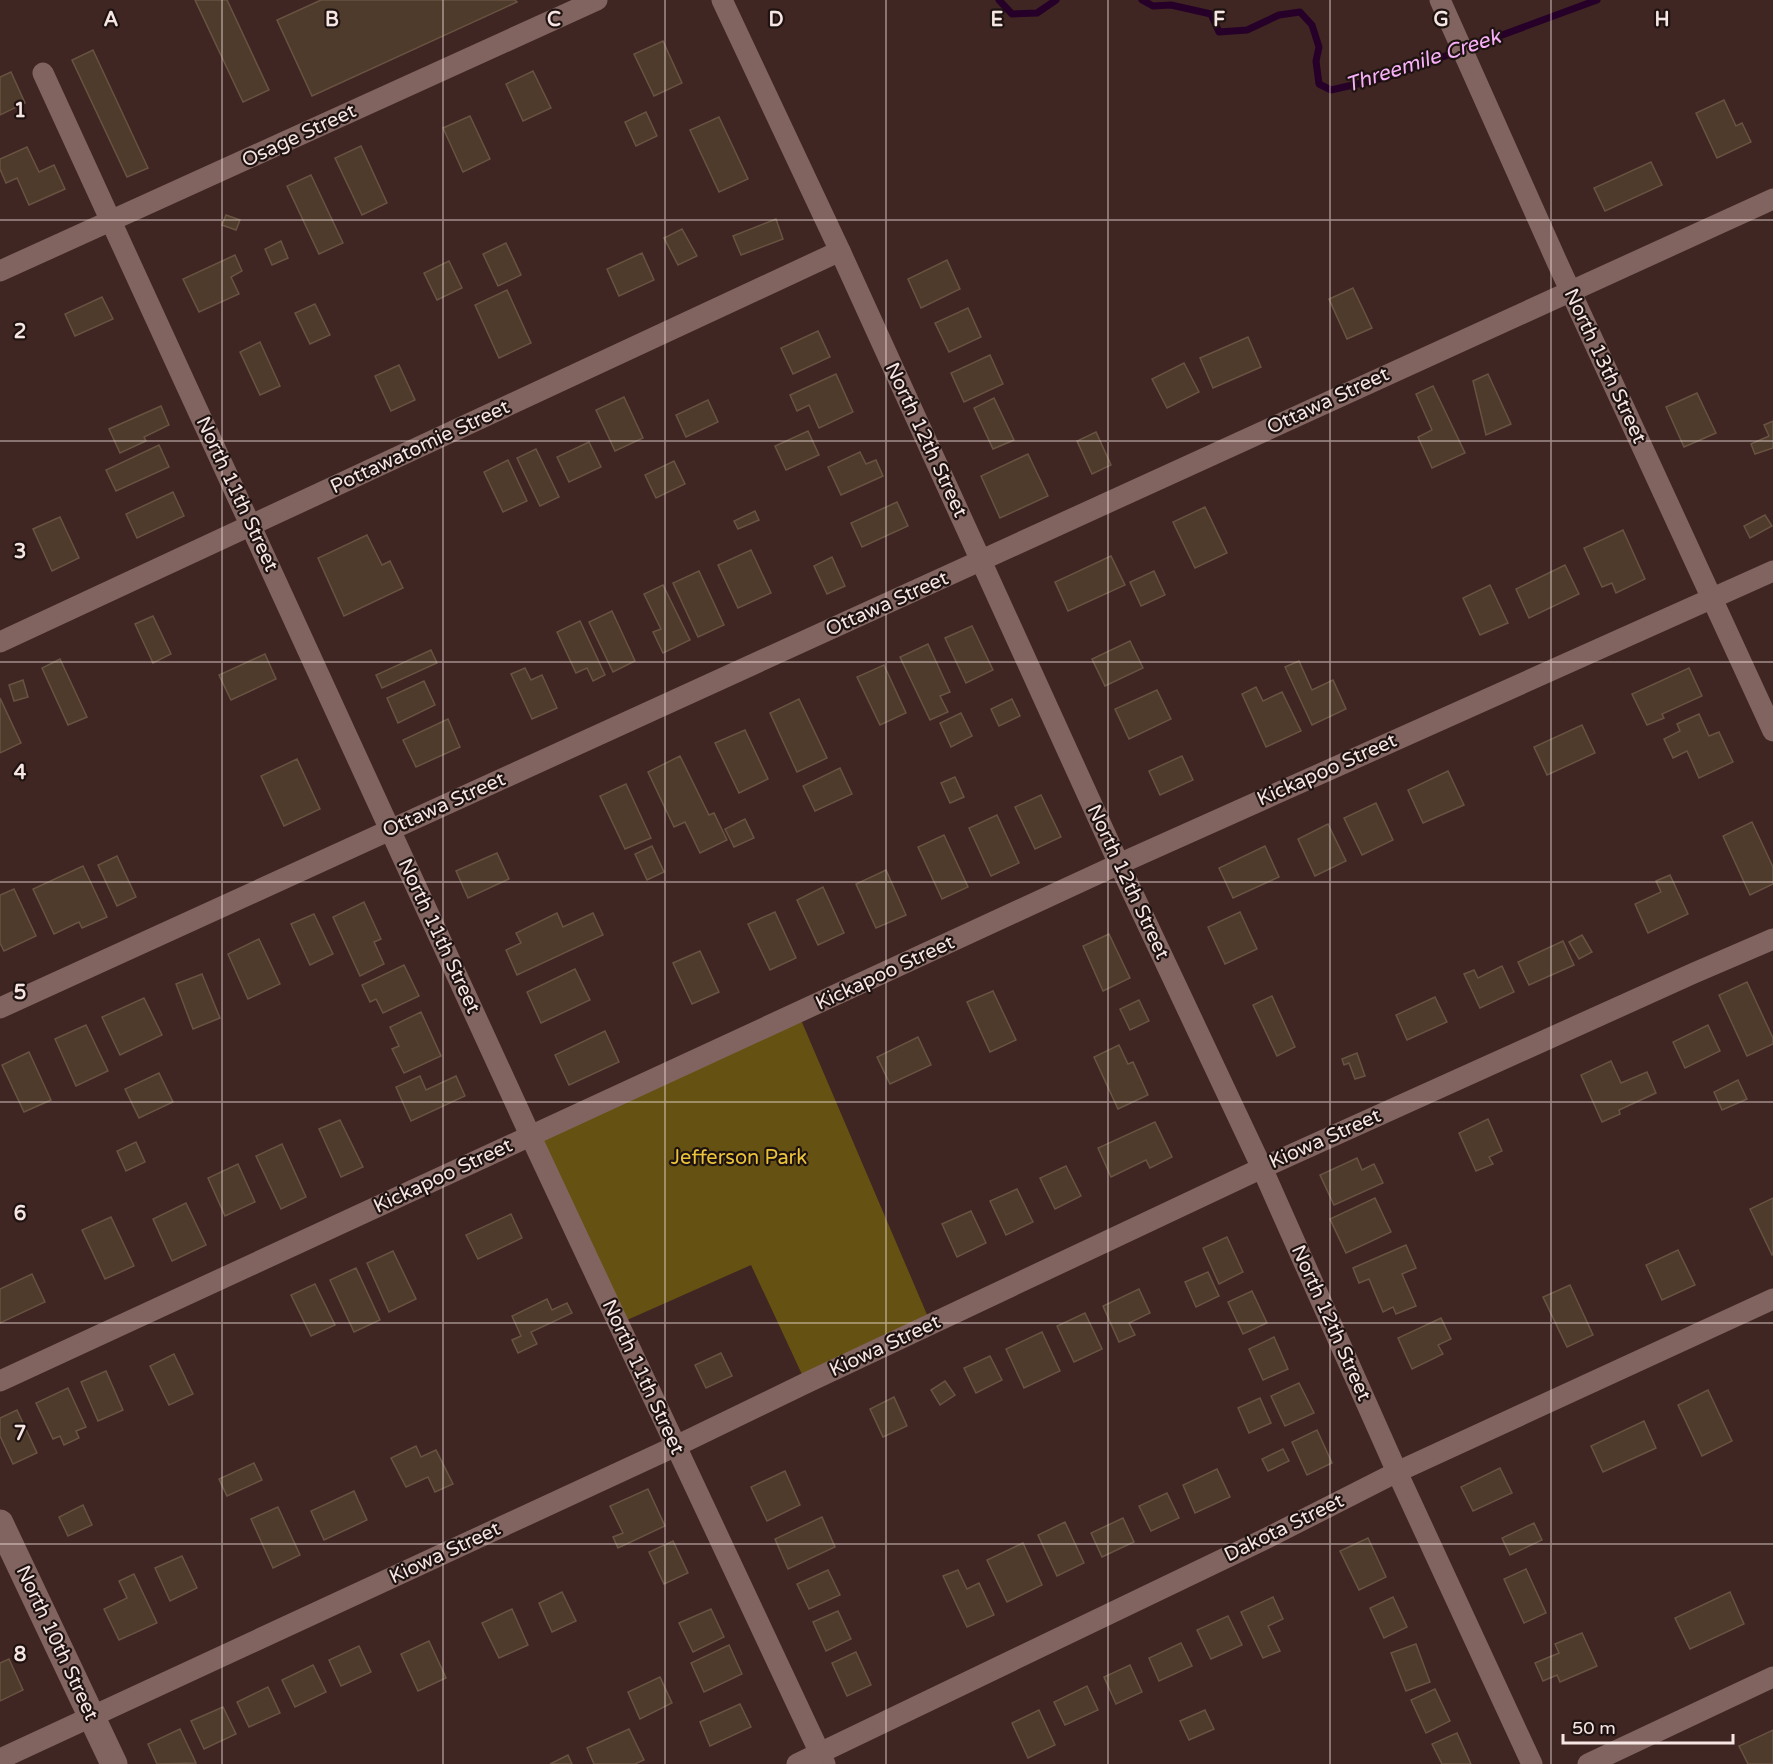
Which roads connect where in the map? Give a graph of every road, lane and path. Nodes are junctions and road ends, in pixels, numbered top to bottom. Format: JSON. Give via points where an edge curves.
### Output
{"nodes":[{"id":1,"x":597,"y":0,"type":"edge"},
{"id":2,"x":723,"y":0,"type":"edge"},
{"id":3,"x":1444,"y":8,"type":"edge"},
{"id":4,"x":44,"y":73,"type":"dead end"},
{"id":5,"x":1773,"y":199,"type":"edge"},
{"id":6,"x":111,"y":221,"type":"junction"},
{"id":7,"x":840,"y":251,"type":"junction"},
{"id":8,"x":0,"y":272,"type":"edge"},
{"id":9,"x":1570,"y":290,"type":"junction"},
{"id":10,"x":251,"y":526,"type":"junction"},
{"id":11,"x":981,"y":561,"type":"junction"},
{"id":12,"x":1773,"y":571,"type":"edge"},
{"id":13,"x":1712,"y":598,"type":"junction"},
{"id":14,"x":0,"y":642,"type":"edge"},
{"id":15,"x":1773,"y":731,"type":"edge"},
{"id":16,"x":391,"y":830,"type":"junction"},
{"id":17,"x":1119,"y":864,"type":"junction"},
{"id":18,"x":1773,"y":939,"type":"edge"},
{"id":19,"x":0,"y":1008,"type":"edge"},
{"id":20,"x":530,"y":1135,"type":"junction"},
{"id":21,"x":1262,"y":1168,"type":"junction"},
{"id":22,"x":1773,"y":1299,"type":"edge"},
{"id":23,"x":0,"y":1381,"type":"edge"},
{"id":24,"x":676,"y":1446,"type":"junction"},
{"id":25,"x":1397,"y":1472,"type":"junction"},
{"id":26,"x":0,"y":1523,"type":"edge"},
{"id":27,"x":1773,"y":1677,"type":"edge"},
{"id":28,"x":91,"y":1716,"type":"junction"},
{"id":29,"x":823,"y":1759,"type":"edge"},
{"id":30,"x":0,"y":1760,"type":"edge"},
{"id":31,"x":114,"y":1764,"type":"edge"},
{"id":32,"x":797,"y":1764,"type":"edge"},
{"id":33,"x":1532,"y":1764,"type":"edge"},
{"id":34,"x":1588,"y":1764,"type":"edge"}],
"edges":[{"from":1,"to":6,"type":"street","name":"Osage Street"},
{"from":2,"to":7,"type":"street","name":"North 12th Street"},
{"from":3,"to":9,"type":"street","name":"North 13th Street"},
{"from":4,"to":6,"type":"street","name":"North 11th Street"},
{"from":5,"to":9,"type":"street","name":"Ottawa Street"},
{"from":6,"to":8,"type":"street","name":"Osage Street"},
{"from":6,"to":10,"type":"street","name":"North 11th Street"},
{"from":7,"to":10,"type":"street","name":"Pottawatomie Street"},
{"from":7,"to":11,"type":"street","name":"North 12th Street"},
{"from":9,"to":11,"type":"street","name":"Ottawa Street"},
{"from":9,"to":13,"type":"street","name":"North 13th Street"},
{"from":10,"to":14,"type":"street","name":"Pottawatomie Street"},
{"from":10,"to":16,"type":"street","name":"North 11th Street"},
{"from":11,"to":16,"type":"street","name":"Ottawa Street"},
{"from":11,"to":17,"type":"street","name":"North 12th Street"},
{"from":12,"to":13,"type":"street","name":"Kickapoo Street"},
{"from":13,"to":15,"type":"street","name":"North 13th Street"},
{"from":13,"to":17,"type":"street","name":"Kickapoo Street"},
{"from":16,"to":19,"type":"street","name":"Ottawa Street"},
{"from":16,"to":20,"type":"street","name":"North 11th Street"},
{"from":17,"to":20,"type":"street","name":"Kickapoo Street"},
{"from":17,"to":21,"type":"street","name":"North 12th Street"},
{"from":18,"to":21,"type":"street","name":"Kiowa Street"},
{"from":20,"to":23,"type":"street","name":"Kickapoo Street"},
{"from":20,"to":24,"type":"street","name":"North 11th Street"},
{"from":21,"to":24,"type":"street","name":"Kiowa Street"},
{"from":21,"to":25,"type":"street","name":"North 12th Street"},
{"from":22,"to":25,"type":"street","name":"Dakota Street"},
{"from":24,"to":28,"type":"street","name":"Kiowa Street"},
{"from":24,"to":29,"type":"street","name":"North 11th Street"},
{"from":25,"to":29,"type":"street","name":"Dakota Street"},
{"from":25,"to":33,"type":"street","name":"North 12th Street"},
{"from":26,"to":28,"type":"street","name":"North 10th Street"},
{"from":27,"to":34,"type":"street"},
{"from":28,"to":30,"type":"street","name":"Kiowa Street"},
{"from":28,"to":31,"type":"street","name":"North 10th Street"},
{"from":29,"to":32,"type":"street","name":"Dakota Street"}]}
